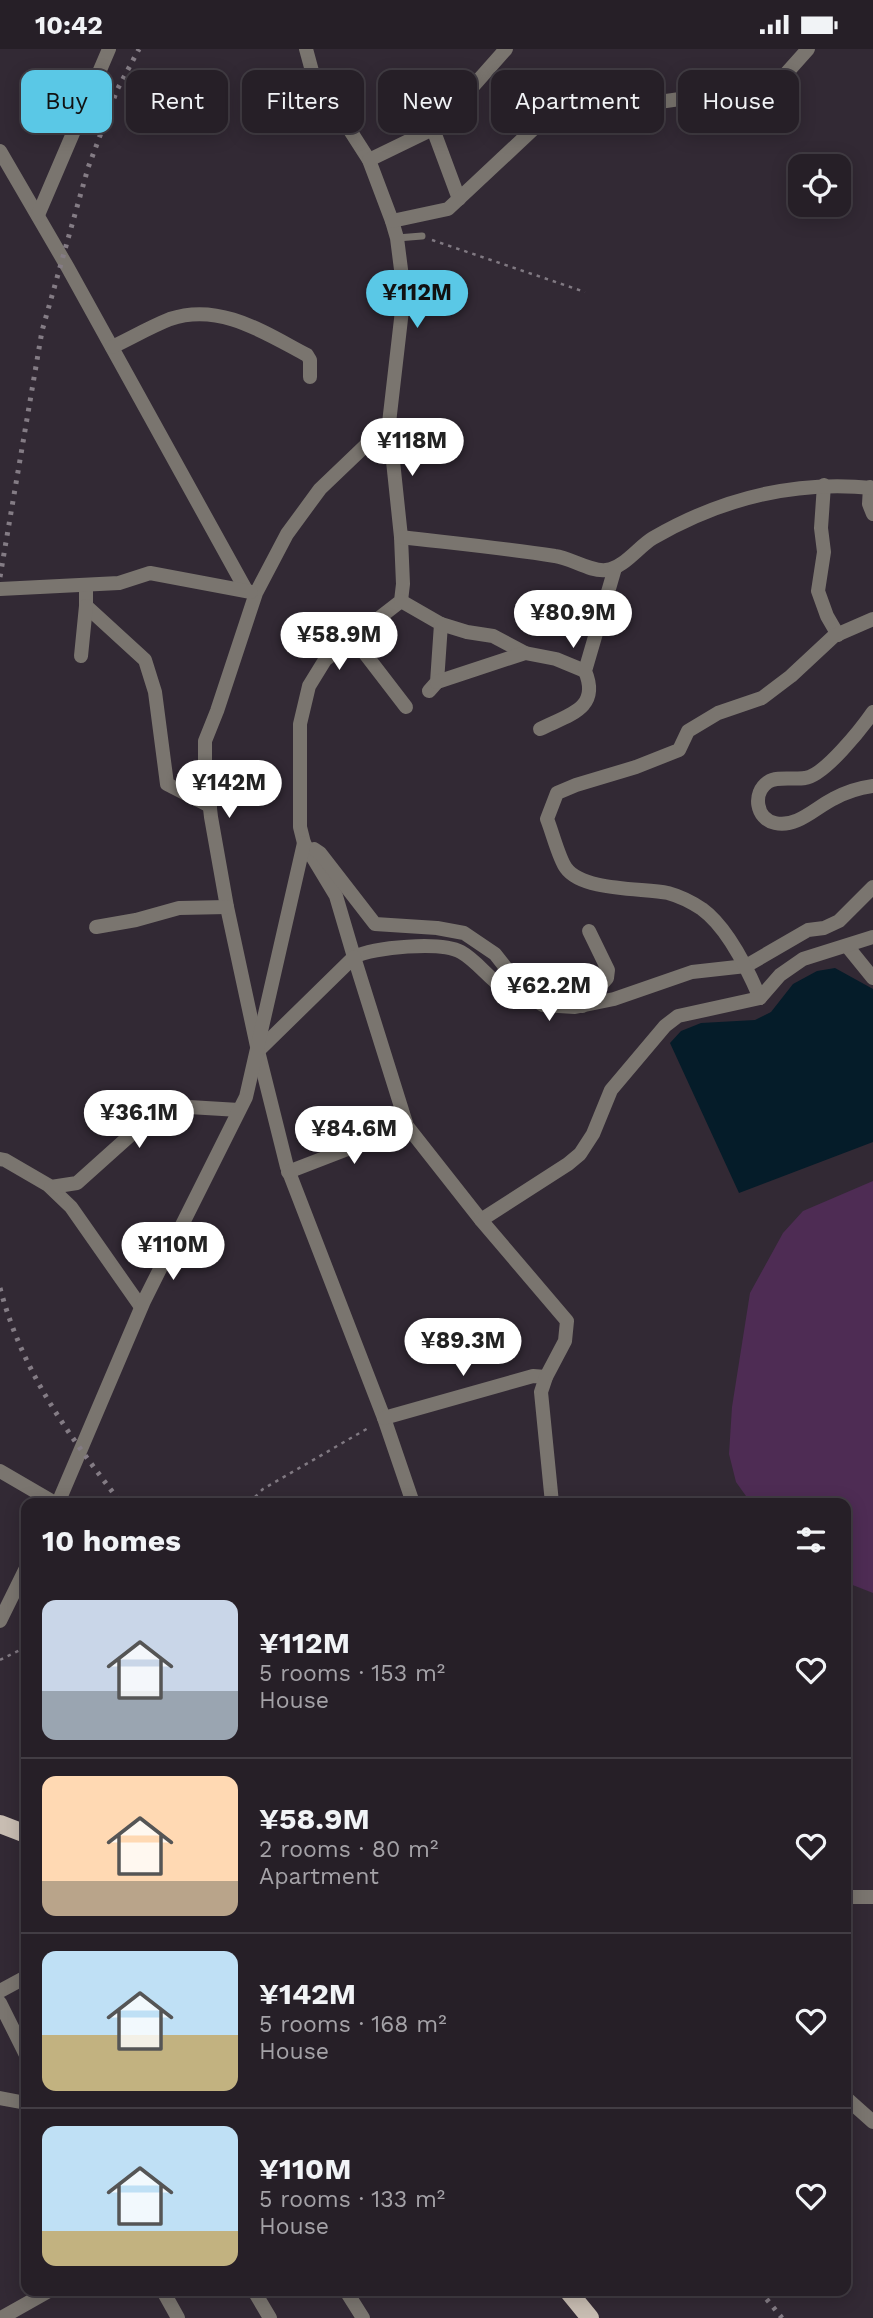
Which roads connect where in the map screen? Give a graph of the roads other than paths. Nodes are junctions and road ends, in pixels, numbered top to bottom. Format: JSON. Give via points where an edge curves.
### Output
{"nodes":[{"id":1,"x":109,"y":49,"type":"edge"},
{"id":2,"x":306,"y":49,"type":"edge"},
{"id":3,"x":506,"y":49,"type":"edge"},
{"id":4,"x":808,"y":49,"type":"edge"},
{"id":5,"x":477,"y":81,"type":"edge"},
{"id":6,"x":425,"y":133,"type":"edge"},
{"id":7,"x":434,"y":133,"type":"edge"},
{"id":8,"x":0,"y":152,"type":"edge"},
{"id":9,"x":369,"y":160,"type":"junction"},
{"id":10,"x":459,"y":199,"type":"junction"},
{"id":11,"x":38,"y":215,"type":"junction"},
{"id":12,"x":392,"y":221,"type":"junction"},
{"id":13,"x":422,"y":236,"type":"road end"},
{"id":14,"x":397,"y":238,"type":"junction"},
{"id":15,"x":112,"y":347,"type":"junction"},
{"id":16,"x":310,"y":377,"type":"dead end"},
{"id":17,"x":389,"y":423,"type":"junction"},
{"id":18,"x":824,"y":485,"type":"junction"},
{"id":19,"x":872,"y":487,"type":"edge"},
{"id":20,"x":873,"y":514,"type":"edge"},
{"id":21,"x":401,"y":537,"type":"junction"},
{"id":22,"x":615,"y":568,"type":"junction"},
{"id":23,"x":86,"y":585,"type":"junction"},
{"id":24,"x":0,"y":589,"type":"edge"},
{"id":25,"x":251,"y":591,"type":"junction"},
{"id":26,"x":401,"y":601,"type":"junction"},
{"id":27,"x":86,"y":606,"type":"junction"},
{"id":28,"x":873,"y":619,"type":"edge"},
{"id":29,"x":441,"y":624,"type":"junction"},
{"id":30,"x":838,"y":635,"type":"junction"},
{"id":31,"x":353,"y":638,"type":"junction"},
{"id":32,"x":525,"y":653,"type":"junction"},
{"id":33,"x":81,"y":656,"type":"dead end"},
{"id":34,"x":585,"y":671,"type":"junction"},
{"id":35,"x":406,"y":707,"type":"dead end"},
{"id":36,"x":873,"y":712,"type":"edge"},
{"id":37,"x":540,"y":729,"type":"dead end"},
{"id":38,"x":873,"y":786,"type":"edge"},
{"id":39,"x":210,"y":806,"type":"junction"},
{"id":40,"x":304,"y":843,"type":"junction"},
{"id":41,"x":873,"y":887,"type":"edge"},
{"id":42,"x":228,"y":907,"type":"junction"},
{"id":43,"x":96,"y":927,"type":"dead end"},
{"id":44,"x":589,"y":931,"type":"dead end"},
{"id":45,"x":873,"y":937,"type":"edge"},
{"id":46,"x":847,"y":946,"type":"junction"},
{"id":47,"x":354,"y":957,"type":"junction"},
{"id":48,"x":746,"y":966,"type":"junction"},
{"id":49,"x":873,"y":978,"type":"edge"},
{"id":50,"x":527,"y":995,"type":"junction"},
{"id":51,"x":760,"y":998,"type":"junction"},
{"id":52,"x":582,"y":1006,"type":"junction"},
{"id":53,"x":258,"y":1051,"type":"junction"},
{"id":54,"x":239,"y":1110,"type":"junction"},
{"id":55,"x":407,"y":1126,"type":"junction"},
{"id":56,"x":0,"y":1159,"type":"edge"},
{"id":57,"x":288,"y":1172,"type":"junction"},
{"id":58,"x":51,"y":1187,"type":"junction"},
{"id":59,"x":481,"y":1220,"type":"junction"},
{"id":60,"x":141,"y":1307,"type":"junction"},
{"id":61,"x":546,"y":1377,"type":"junction"},
{"id":62,"x":384,"y":1418,"type":"junction"},
{"id":63,"x":0,"y":1471,"type":"edge"},
{"id":64,"x":47,"y":1498,"type":"edge"},
{"id":65,"x":58,"y":1498,"type":"edge"},
{"id":66,"x":411,"y":1498,"type":"edge"},
{"id":67,"x":552,"y":1498,"type":"edge"},
{"id":68,"x":21,"y":1577,"type":"edge"},
{"id":69,"x":0,"y":1621,"type":"edge"},
{"id":70,"x":0,"y":1824,"type":"edge"},
{"id":71,"x":21,"y":1832,"type":"edge"},
{"id":72,"x":851,"y":1897,"type":"edge"},
{"id":73,"x":873,"y":1897,"type":"edge"},
{"id":74,"x":21,"y":1980,"type":"edge"},
{"id":75,"x":0,"y":1991,"type":"edge"},
{"id":76,"x":0,"y":2004,"type":"edge"},
{"id":77,"x":21,"y":2045,"type":"edge"},
{"id":78,"x":0,"y":2098,"type":"edge"},
{"id":79,"x":21,"y":2102,"type":"edge"},
{"id":80,"x":851,"y":2102,"type":"edge"},
{"id":81,"x":873,"y":2122,"type":"edge"},
{"id":82,"x":40,"y":2296,"type":"edge"},
{"id":83,"x":166,"y":2296,"type":"edge"},
{"id":84,"x":257,"y":2296,"type":"edge"},
{"id":85,"x":349,"y":2296,"type":"edge"},
{"id":86,"x":572,"y":2296,"type":"edge"},
{"id":87,"x":1,"y":2318,"type":"edge"},
{"id":88,"x":178,"y":2318,"type":"edge"},
{"id":89,"x":270,"y":2318,"type":"edge"},
{"id":90,"x":363,"y":2318,"type":"edge"},
{"id":91,"x":590,"y":2318,"type":"edge"}],
"edges":[{"from":1,"to":11,"type":"street"},
{"from":2,"to":9,"type":"street","via":[[312,71]]},
{"from":3,"to":5,"type":"street"},
{"from":4,"to":10,"type":"street","via":[[759,95],[594,103],[542,121]]},
{"from":6,"to":9,"type":"street"},
{"from":7,"to":10,"type":"street"},
{"from":8,"to":11,"type":"street"},
{"from":9,"to":12,"type":"street"},
{"from":10,"to":12,"type":"street","via":[[448,209]]},
{"from":11,"to":15,"type":"street"},
{"from":12,"to":14,"type":"street"},
{"from":13,"to":14,"type":"lane"},
{"from":14,"to":17,"type":"street","via":[[404,293]]},
{"from":15,"to":16,"type":"street","via":[[172,319],[205,314],[236,319],[307,355]]},
{"from":15,"to":25,"type":"street"},
{"from":17,"to":21,"type":"street"},
{"from":17,"to":25,"type":"street","via":[[320,489]]},
{"from":18,"to":19,"type":"street"},
{"from":18,"to":22,"type":"street","via":[[747,497],[694,517],[652,539]]},
{"from":18,"to":30,"type":"street","via":[[824,552],[818,591]]},
{"from":19,"to":20,"type":"street","via":[[869,504]]},
{"from":21,"to":22,"type":"street","via":[[559,556],[602,571]]},
{"from":21,"to":26,"type":"street"},
{"from":22,"to":34,"type":"street"},
{"from":23,"to":24,"type":"street"},
{"from":23,"to":25,"type":"street","via":[[119,583],[149,573]]},
{"from":23,"to":27,"type":"street"},
{"from":25,"to":39,"type":"street","via":[[205,741]]},
{"from":26,"to":29,"type":"street"},
{"from":26,"to":31,"type":"street"},
{"from":27,"to":33,"type":"street"},
{"from":27,"to":39,"type":"street","via":[[145,660],[155,692],[167,784]]},
{"from":28,"to":30,"type":"street"},
{"from":29,"to":32,"type":"street","via":[[493,636]]},
{"from":29,"to":32,"type":"street","via":[[433,687]]},
{"from":30,"to":48,"type":"street","via":[[762,698],[718,713],[688,731],[679,750],[557,793],[547,819],[566,869],[580,880],[672,894],[703,909]]},
{"from":31,"to":35,"type":"street"},
{"from":31,"to":40,"type":"street","via":[[325,660],[309,686],[300,724]]},
{"from":32,"to":34,"type":"street"},
{"from":34,"to":37,"type":"street","via":[[591,684],[586,702]]},
{"from":36,"to":38,"type":"street","via":[[818,772],[808,778],[766,783],[757,804],[762,816],[786,825],[856,788]]},
{"from":39,"to":42,"type":"street"},
{"from":40,"to":47,"type":"street","via":[[336,896]]},
{"from":40,"to":50,"type":"street","via":[[320,853],[375,924],[464,933],[495,954]]},
{"from":40,"to":53,"type":"street"},
{"from":41,"to":48,"type":"street","via":[[839,921],[808,930]]},
{"from":42,"to":43,"type":"street","via":[[179,908]]},
{"from":42,"to":53,"type":"street"},
{"from":44,"to":52,"type":"street","via":[[608,970],[607,978]]},
{"from":45,"to":46,"type":"street"},
{"from":46,"to":49,"type":"street"},
{"from":46,"to":51,"type":"street","via":[[803,959],[779,975]]},
{"from":47,"to":50,"type":"street","via":[[366,951],[438,946],[458,950],[507,992]]},
{"from":47,"to":53,"type":"street"},
{"from":47,"to":55,"type":"street"},
{"from":48,"to":51,"type":"street"},
{"from":48,"to":52,"type":"street","via":[[692,972]]},
{"from":50,"to":52,"type":"street","via":[[543,1005]]},
{"from":51,"to":59,"type":"street","via":[[678,1016],[611,1090],[580,1154]]},
{"from":53,"to":54,"type":"street"},
{"from":53,"to":57,"type":"street"},
{"from":54,"to":58,"type":"street","via":[[189,1107],[135,1131],[77,1183]]},
{"from":54,"to":60,"type":"street"},
{"from":55,"to":57,"type":"street"},
{"from":55,"to":59,"type":"street"},
{"from":56,"to":58,"type":"street"},
{"from":57,"to":62,"type":"street"},
{"from":58,"to":60,"type":"street","via":[[71,1207]]},
{"from":59,"to":61,"type":"street","via":[[567,1321],[565,1341]]},
{"from":60,"to":65,"type":"street"},
{"from":61,"to":62,"type":"street","via":[[533,1376]]},
{"from":61,"to":67,"type":"street","via":[[541,1392]]},
{"from":62,"to":66,"type":"street"},
{"from":63,"to":64,"type":"street"},
{"from":68,"to":69,"type":"street"},
{"from":70,"to":71,"type":"main road"},
{"from":72,"to":73,"type":"street"},
{"from":74,"to":75,"type":"street"},
{"from":76,"to":77,"type":"street"},
{"from":78,"to":79,"type":"street"},
{"from":80,"to":81,"type":"street"},
{"from":82,"to":87,"type":"street"},
{"from":83,"to":88,"type":"street"},
{"from":84,"to":89,"type":"street"},
{"from":85,"to":90,"type":"street"},
{"from":86,"to":91,"type":"main road"}]}
